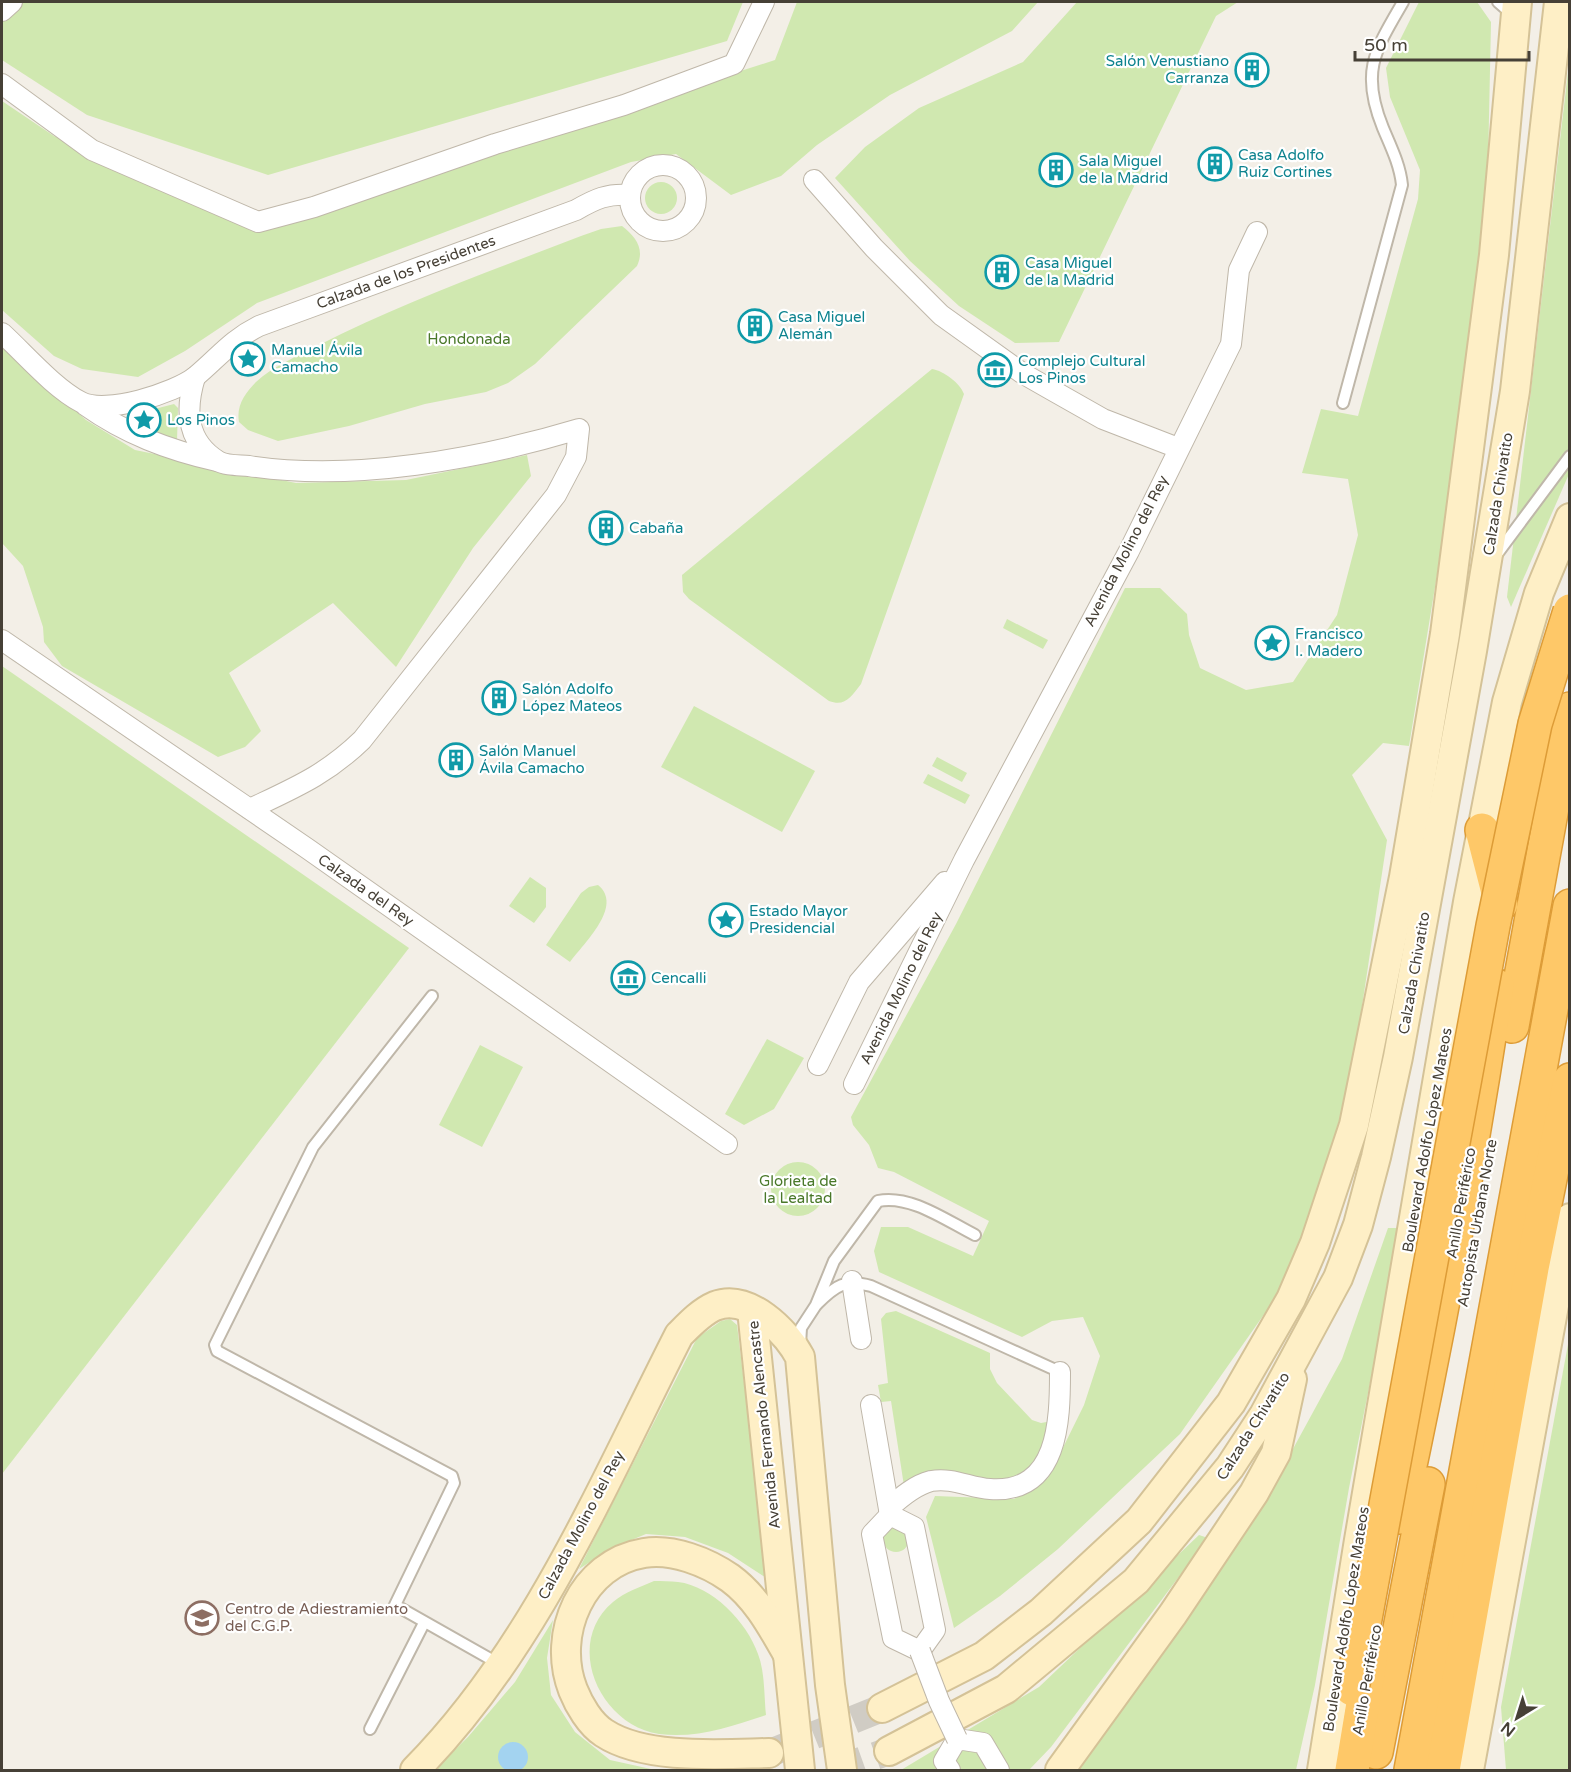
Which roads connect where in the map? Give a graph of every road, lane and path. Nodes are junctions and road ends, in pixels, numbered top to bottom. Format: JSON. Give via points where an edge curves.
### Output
{"nodes":[{"id":1,"x":12,"y":2,"type":"edge"},
{"id":2,"x":764,"y":2,"type":"edge"},
{"id":3,"x":1403,"y":2,"type":"edge"},
{"id":4,"x":1559,"y":2,"type":"edge"},
{"id":5,"x":1510,"y":7,"type":"edge"},
{"id":6,"x":2,"y":11,"type":"edge"},
{"id":7,"x":2,"y":84,"type":"edge"},
{"id":8,"x":814,"y":180,"type":"dead end"},
{"id":9,"x":630,"y":195,"type":"dead end"},
{"id":10,"x":1257,"y":232,"type":"dead end"},
{"id":11,"x":2,"y":333,"type":"edge"},
{"id":12,"x":195,"y":377,"type":"junction"},
{"id":13,"x":1343,"y":403,"type":"dead end"},
{"id":14,"x":83,"y":404,"type":"junction"},
{"id":15,"x":1178,"y":448,"type":"junction"},
{"id":16,"x":1569,"y":456,"type":"edge"},
{"id":17,"x":219,"y":462,"type":"junction"},
{"id":18,"x":1569,"y":518,"type":"edge"},
{"id":19,"x":1486,"y":569,"type":"junction"},
{"id":20,"x":1569,"y":611,"type":"edge"},
{"id":21,"x":1569,"y":635,"type":"edge"},
{"id":22,"x":2,"y":640,"type":"edge"},
{"id":23,"x":1569,"y":709,"type":"edge"},
{"id":24,"x":250,"y":809,"type":"junction"},
{"id":25,"x":1482,"y":830,"type":"junction"},
{"id":26,"x":964,"y":860,"type":"junction"},
{"id":27,"x":1569,"y":906,"type":"edge"},
{"id":28,"x":1507,"y":926,"type":"junction"},
{"id":29,"x":1569,"y":965,"type":"edge"},
{"id":30,"x":432,"y":996,"type":"dead end"},
{"id":31,"x":818,"y":1065,"type":"dead end"},
{"id":32,"x":1569,"y":1080,"type":"edge"},
{"id":33,"x":854,"y":1084,"type":"dead end"},
{"id":34,"x":727,"y":1144,"type":"dead end"},
{"id":35,"x":1569,"y":1218,"type":"edge"},
{"id":36,"x":975,"y":1235,"type":"dead end"},
{"id":37,"x":852,"y":1281,"type":"junction"},
{"id":38,"x":816,"y":1305,"type":"junction"},
{"id":39,"x":752,"y":1310,"type":"junction"},
{"id":40,"x":861,"y":1339,"type":"dead end"},
{"id":41,"x":800,"y":1357,"type":"junction"},
{"id":42,"x":1293,"y":1364,"type":"junction"},
{"id":43,"x":1060,"y":1372,"type":"joint"},
{"id":44,"x":871,"y":1405,"type":"dead end"},
{"id":45,"x":1512,"y":1459,"type":"junction"},
{"id":46,"x":889,"y":1512,"type":"junction"},
{"id":47,"x":424,"y":1623,"type":"junction"},
{"id":48,"x":920,"y":1651,"type":"junction"},
{"id":49,"x":787,"y":1653,"type":"junction"},
{"id":50,"x":501,"y":1665,"type":"junction"},
{"id":51,"x":882,"y":1708,"type":"tunnel mouth"},
{"id":52,"x":370,"y":1729,"type":"dead end"},
{"id":53,"x":957,"y":1739,"type":"junction"},
{"id":54,"x":889,"y":1751,"type":"tunnel mouth"},
{"id":55,"x":415,"y":1770,"type":"edge"},
{"id":56,"x":719,"y":1770,"type":"edge"},
{"id":57,"x":800,"y":1770,"type":"edge"},
{"id":58,"x":842,"y":1770,"type":"edge"},
{"id":59,"x":950,"y":1770,"type":"edge"},
{"id":60,"x":999,"y":1770,"type":"edge"},
{"id":61,"x":1060,"y":1770,"type":"edge"},
{"id":62,"x":1322,"y":1770,"type":"edge"},
{"id":63,"x":1338,"y":1770,"type":"edge"},
{"id":64,"x":1352,"y":1770,"type":"edge"},
{"id":65,"x":1373,"y":1770,"type":"edge"},
{"id":66,"x":1411,"y":1770,"type":"edge"},
{"id":67,"x":1421,"y":1770,"type":"edge"},
{"id":68,"x":1443,"y":1770,"type":"edge"},
{"id":69,"x":1469,"y":1770,"type":"edge"}],
"edges":[{"from":1,"to":6,"type":"street"},
{"from":2,"to":7,"type":"street","via":[[734,64],[624,105],[258,222],[92,150]]},
{"from":3,"to":13,"type":"lane","via":[[1378,47],[1371,88],[1402,185]]},
{"from":4,"to":19,"type":"main road","name":"Calzada Chivatito","via":[[1515,391]]},
{"from":5,"to":51,"type":"main road","name":"Calzada Chivatito","via":[[1494,255],[1445,634],[1404,877],[1354,1125],[1315,1243],[1291,1299],[1231,1402],[1140,1521],[1041,1612],[984,1656]]},
{"from":8,"to":15,"type":"street","via":[[941,315],[1050,389],[1103,418]]},
{"from":9,"to":12,"type":"street","name":"Calzada de los Presidentes","via":[[612,193],[598,197],[576,210],[259,326],[224,348]]},
{"from":10,"to":15,"type":"street","name":"Avenida Molino del Rey","via":[[1239,270],[1231,344]]},
{"from":11,"to":14,"type":"street"},
{"from":12,"to":14,"type":"street","name":"Calzada de los Presidentes","via":[[159,395],[133,402]]},
{"from":12,"to":17,"type":"street","via":[[190,395],[190,430]]},
{"from":14,"to":17,"type":"street","via":[[127,432]]},
{"from":15,"to":26,"type":"street","name":"Avenida Molino del Rey","via":[[1129,550]]},
{"from":16,"to":19,"type":"lane"},
{"from":17,"to":24,"type":"street","via":[[317,471],[396,466],[475,454],[579,429],[576,456],[556,495],[362,740],[337,764]]},
{"from":18,"to":25,"type":"main road","name":"Boulevard Adolfo López Mateos","via":[[1539,593],[1507,702]]},
{"from":19,"to":42,"type":"main road","name":"Calzada Chivatito","via":[[1398,1057],[1376,1157],[1358,1225],[1338,1278]]},
{"from":20,"to":63,"type":"highway","bridge":true,"via":[[1535,724],[1493,926]]},
{"from":21,"to":28,"type":"highway","name":"Anillo Periférico","via":[[1523,821]]},
{"from":22,"to":24,"type":"street","name":"Calzada del Rey"},
{"from":23,"to":65,"type":"highway","name":"Autopista Urbana Norte","via":[[1469,1274]]},
{"from":24,"to":34,"type":"street","name":"Calzada del Rey"},
{"from":25,"to":28,"type":"highway"},
{"from":25,"to":62,"type":"main road","name":"Boulevard Adolfo López Mateos"},
{"from":26,"to":31,"type":"street","name":"Avenida Molino del Rey","via":[[859,982]]},
{"from":26,"to":33,"type":"street","name":"Avenida Molino del Rey"},
{"from":27,"to":66,"type":"highway"},
{"from":28,"to":64,"type":"highway","name":"Anillo Periférico","via":[[1459,1220],[1380,1608]]},
{"from":29,"to":67,"type":"highway","via":[[1541,1135]]},
{"from":30,"to":47,"type":"lane","via":[[313,1148],[215,1345],[216,1351],[452,1476],[454,1483],[396,1605]]},
{"from":32,"to":45,"type":"highway","via":[[1532,1268]]},
{"from":35,"to":45,"type":"main road"},
{"from":36,"to":38,"type":"lane","via":[[911,1203],[888,1199],[878,1202],[834,1261]]},
{"from":37,"to":38,"type":"lane","via":[[835,1287]]},
{"from":37,"to":40,"type":"street"},
{"from":37,"to":43,"type":"lane","via":[[871,1286]]},
{"from":38,"to":41,"type":"lane","via":[[801,1328]]},
{"from":39,"to":41,"type":"main road","name":"Avenida Fernando Alencastre","via":[[780,1329]]},
{"from":39,"to":49,"type":"main road","name":"Avenida Fernando Alencastre"},
{"from":39,"to":50,"type":"main road","name":"Calzada Molino del Rey","via":[[732,1304],[715,1306],[679,1335],[544,1597]]},
{"from":41,"to":58,"type":"main road","name":"Avenida Fernando Alencastre","via":[[830,1685]]},
{"from":42,"to":54,"type":"main road","name":"Calzada Chivatito","via":[[1230,1467],[1136,1581],[1006,1689]]},
{"from":42,"to":61,"type":"main road","via":[[1279,1444],[1254,1493],[1173,1614]]},
{"from":43,"to":46,"type":"street","via":[[1056,1438],[1049,1458],[1027,1482],[999,1489],[958,1481],[929,1482],[917,1486]]},
{"from":44,"to":46,"type":"street"},
{"from":45,"to":68,"type":"highway","via":[[1492,1503]]},
{"from":45,"to":69,"type":"main road"},
{"from":46,"to":48,"type":"street","via":[[914,1527],[935,1630]]},
{"from":46,"to":48,"type":"street","via":[[872,1534],[893,1638]]},
{"from":47,"to":50,"type":"lane"},
{"from":47,"to":52,"type":"lane"},
{"from":48,"to":53,"type":"street","bridge":true},
{"from":49,"to":56,"type":"main road","via":[[766,1616],[743,1589],[711,1568],[669,1553],[645,1552],[627,1558],[598,1576],[575,1606],[565,1642],[565,1661],[575,1697],[590,1719],[604,1733],[649,1748],[769,1753]]},
{"from":49,"to":57,"type":"main road","name":"Avenida Fernando Alencastre"},
{"from":50,"to":55,"type":"main road","name":"Calzada Molino del Rey"},
{"from":53,"to":59,"type":"street","via":[[944,1761]]},
{"from":53,"to":60,"type":"street","via":[[983,1743]]}]}
